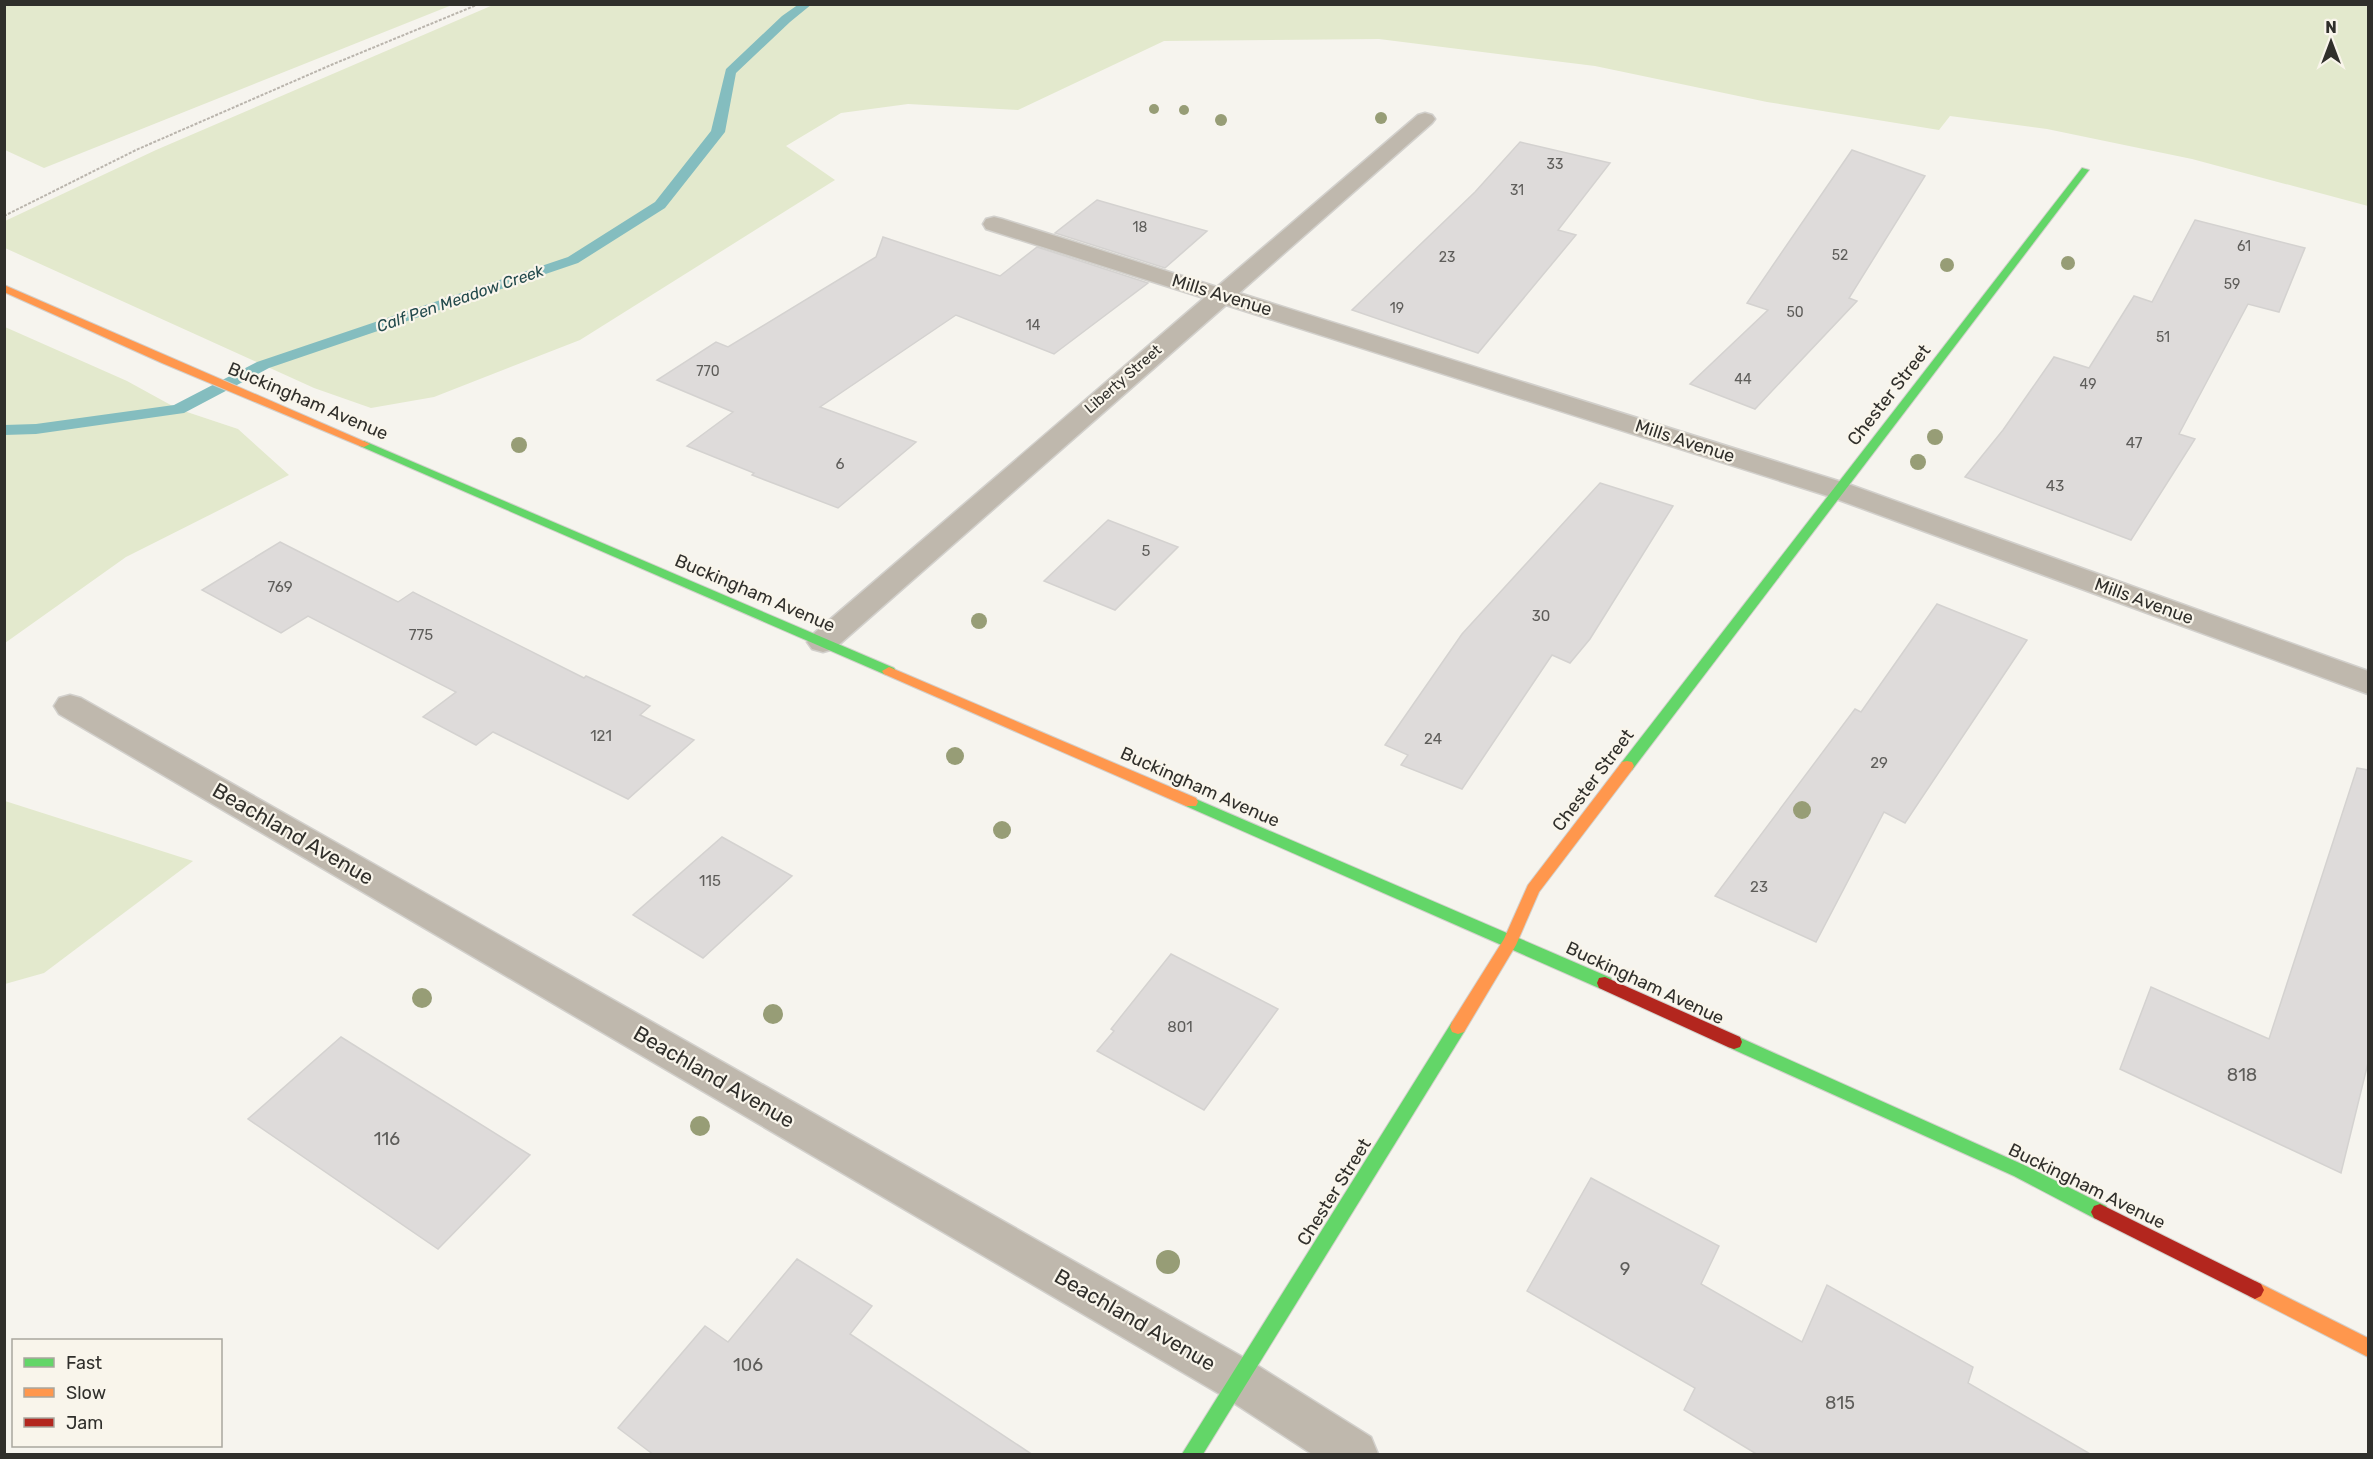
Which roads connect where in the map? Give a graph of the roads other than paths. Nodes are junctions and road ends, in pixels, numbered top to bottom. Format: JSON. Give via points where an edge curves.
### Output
{"nodes":[{"id":1,"x":1425,"y":119,"type":"dead end"},
{"id":2,"x":2085,"y":170,"type":"dead end"},
{"id":3,"x":994,"y":224,"type":"dead end"},
{"id":4,"x":4,"y":288,"type":"edge"},
{"id":5,"x":1221,"y":294,"type":"junction"},
{"id":6,"x":1838,"y":490,"type":"junction"},
{"id":7,"x":823,"y":642,"type":"junction"},
{"id":8,"x":2368,"y":683,"type":"edge"},
{"id":9,"x":70,"y":706,"type":"dead end"},
{"id":10,"x":1511,"y":941,"type":"junction"},
{"id":11,"x":2368,"y":1347,"type":"edge"},
{"id":12,"x":1239,"y":1380,"type":"junction"},
{"id":13,"x":1192,"y":1455,"type":"edge"},
{"id":14,"x":1354,"y":1455,"type":"edge"}],
"edges":[{"from":1,"to":5,"type":"street","name":"Liberty Street"},
{"from":2,"to":6,"type":"main road","name":"Chester Street"},
{"from":3,"to":5,"type":"street","name":"Mills Avenue"},
{"from":4,"to":7,"type":"main road","name":"Buckingham Avenue"},
{"from":5,"to":6,"type":"street","name":"Mills Avenue"},
{"from":5,"to":7,"type":"street","name":"Liberty Street"},
{"from":6,"to":8,"type":"street","name":"Mills Avenue"},
{"from":6,"to":10,"type":"main road","name":"Chester Street","via":[[1533,889]]},
{"from":7,"to":10,"type":"main road","name":"Buckingham Avenue"},
{"from":9,"to":12,"type":"street","name":"Beachland Avenue"},
{"from":10,"to":11,"type":"main road","name":"Buckingham Avenue","via":[[2020,1171]]},
{"from":10,"to":12,"type":"main road","name":"Chester Street"},
{"from":12,"to":13,"type":"main road","name":"Chester Street"},
{"from":12,"to":14,"type":"street","name":"Beachland Avenue"}]}
